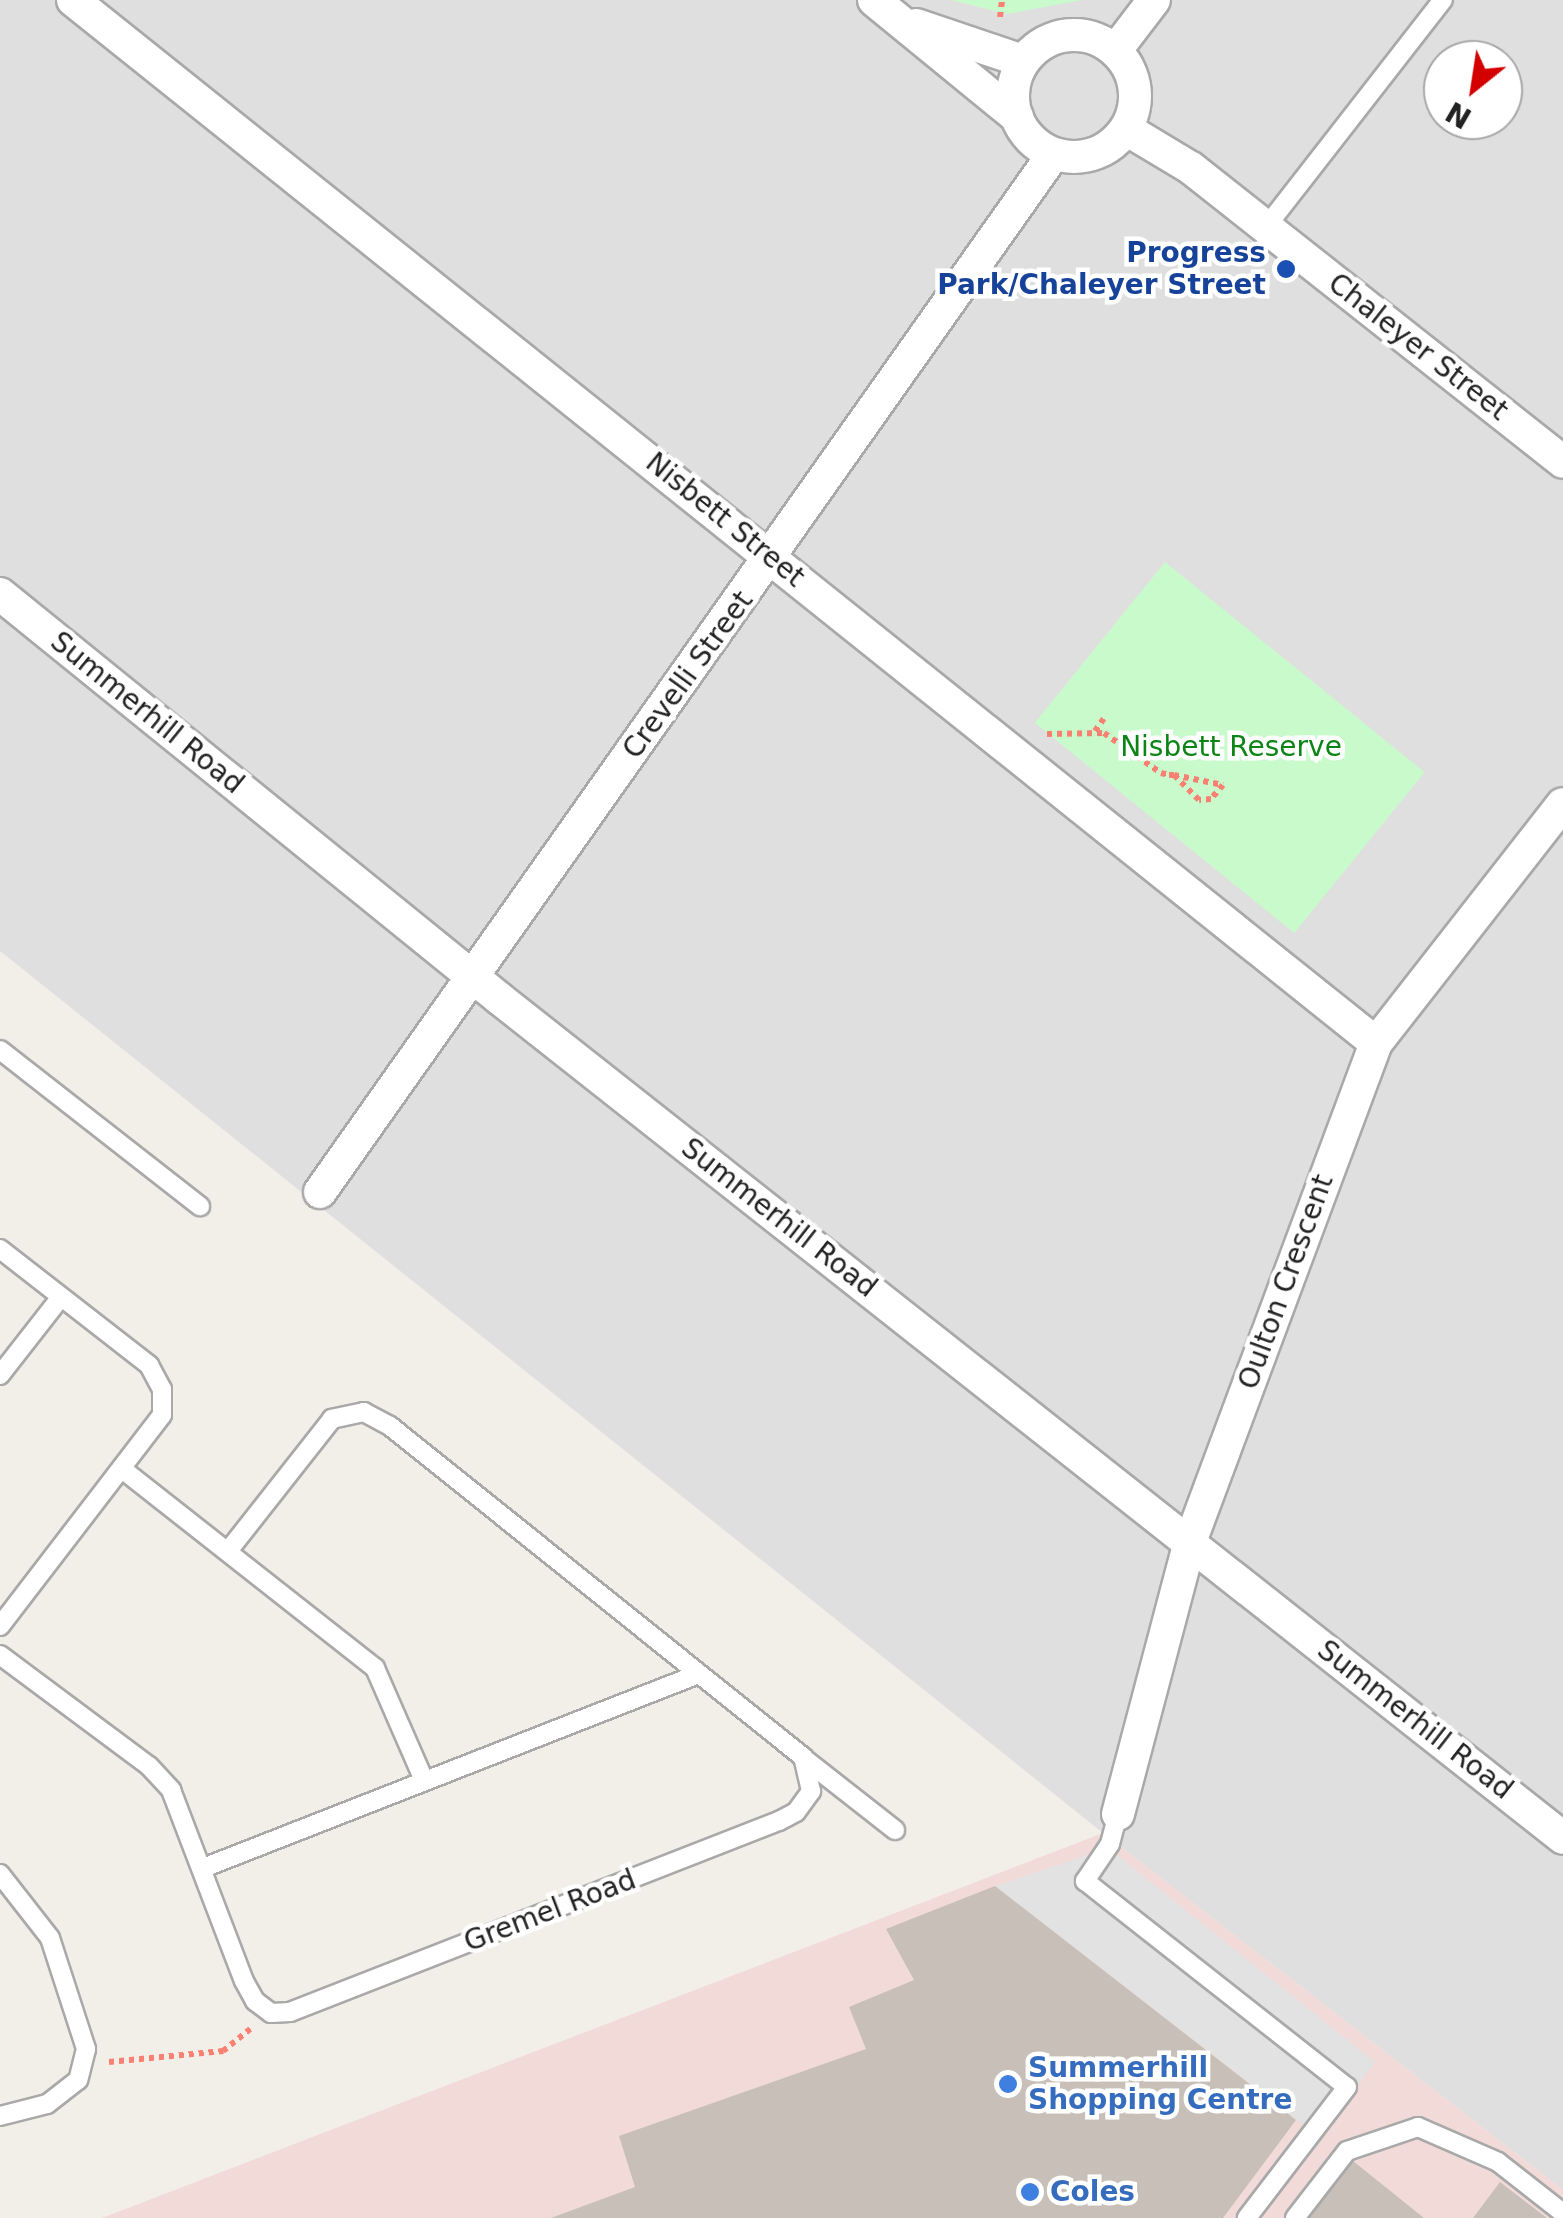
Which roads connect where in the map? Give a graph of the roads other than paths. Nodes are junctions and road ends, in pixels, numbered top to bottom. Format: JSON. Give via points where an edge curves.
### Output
{"nodes":[{"id":1,"x":73,"y":0,"type":"edge"},
{"id":2,"x":1154,"y":0,"type":"edge"},
{"id":3,"x":1442,"y":0,"type":"edge"},
{"id":4,"x":886,"y":9,"type":"edge"},
{"id":5,"x":1115,"y":51,"type":"junction"},
{"id":6,"x":1023,"y":61,"type":"junction"},
{"id":7,"x":1016,"y":117,"type":"junction"},
{"id":8,"x":1126,"y":130,"type":"junction"},
{"id":9,"x":1053,"y":155,"type":"junction"},
{"id":10,"x":1266,"y":227,"type":"junction"},
{"id":11,"x":1563,"y":462,"type":"edge"},
{"id":12,"x":772,"y":557,"type":"junction"},
{"id":13,"x":0,"y":594,"type":"edge"},
{"id":14,"x":1563,"y":804,"type":"edge"},
{"id":15,"x":472,"y":976,"type":"junction"},
{"id":16,"x":1376,"y":1043,"type":"junction"},
{"id":17,"x":0,"y":1050,"type":"edge"},
{"id":18,"x":320,"y":1192,"type":"dead end"},
{"id":19,"x":200,"y":1206,"type":"dead end"},
{"id":20,"x":0,"y":1249,"type":"edge"},
{"id":21,"x":61,"y":1297,"type":"junction"},
{"id":22,"x":0,"y":1375,"type":"edge"},
{"id":23,"x":122,"y":1469,"type":"junction"},
{"id":24,"x":1190,"y":1542,"type":"junction"},
{"id":25,"x":228,"y":1551,"type":"junction"},
{"id":26,"x":0,"y":1626,"type":"edge"},
{"id":27,"x":0,"y":1655,"type":"edge"},
{"id":28,"x":696,"y":1675,"type":"junction"},
{"id":29,"x":802,"y":1758,"type":"junction"},
{"id":30,"x":424,"y":1780,"type":"junction"},
{"id":31,"x":1118,"y":1814,"type":"joint"},
{"id":32,"x":895,"y":1830,"type":"dead end"},
{"id":33,"x":1563,"y":1838,"type":"edge"},
{"id":34,"x":203,"y":1868,"type":"junction"},
{"id":35,"x":0,"y":1874,"type":"edge"},
{"id":36,"x":0,"y":2116,"type":"edge"},
{"id":37,"x":1563,"y":2214,"type":"edge"},
{"id":38,"x":1247,"y":2218,"type":"edge"},
{"id":39,"x":1295,"y":2218,"type":"edge"}],
"edges":[{"from":1,"to":12,"type":"street","name":"Nisbett Street"},
{"from":2,"to":5,"type":"street"},
{"from":3,"to":10,"type":"lane"},
{"from":4,"to":6,"type":"street"},
{"from":4,"to":7,"type":"street"},
{"from":5,"to":6,"type":"street","via":[[1083,35],[1058,37]]},
{"from":5,"to":8,"type":"street","via":[[1128,68],[1134,109]]},
{"from":6,"to":7,"type":"street","via":[[1013,96]]},
{"from":7,"to":9,"type":"street"},
{"from":8,"to":9,"type":"street","via":[[1092,155]]},
{"from":8,"to":10,"type":"street","name":"Chaleyer Street","via":[[1191,168]]},
{"from":9,"to":12,"type":"street","name":"Crevelli Street"},
{"from":10,"to":11,"type":"street","name":"Chaleyer Street"},
{"from":12,"to":15,"type":"street","name":"Crevelli Street"},
{"from":12,"to":16,"type":"street","name":"Nisbett Street"},
{"from":13,"to":15,"type":"street","name":"Summerhill Road"},
{"from":14,"to":16,"type":"street","name":"Oulton Crescent"},
{"from":15,"to":18,"type":"street","name":"Crevelli Street"},
{"from":15,"to":24,"type":"street","name":"Summerhill Road"},
{"from":16,"to":24,"type":"street","name":"Oulton Crescent"},
{"from":17,"to":19,"type":"lane"},
{"from":20,"to":21,"type":"lane"},
{"from":21,"to":22,"type":"lane"},
{"from":21,"to":23,"type":"lane","via":[[149,1365],[162,1389],[162,1415]]},
{"from":23,"to":25,"type":"lane"},
{"from":23,"to":26,"type":"lane"},
{"from":24,"to":31,"type":"street","name":"Oulton Crescent"},
{"from":24,"to":33,"type":"street","name":"Summerhill Road"},
{"from":25,"to":28,"type":"lane","via":[[332,1419],[364,1412],[390,1426]]},
{"from":25,"to":30,"type":"lane","via":[[374,1668]]},
{"from":27,"to":34,"type":"lane","via":[[149,1766],[171,1790]]},
{"from":28,"to":29,"type":"lane"},
{"from":28,"to":30,"type":"lane"},
{"from":29,"to":32,"type":"lane"},
{"from":29,"to":34,"type":"lane","name":"Gremel Road","via":[[811,1791],[796,1812],[779,1821],[290,2012],[271,2013],[255,2001]]},
{"from":30,"to":34,"type":"lane"},
{"from":31,"to":38,"type":"lane","via":[[1110,1844],[1085,1881],[1347,2088]]},
{"from":35,"to":36,"type":"lane","via":[[50,1938],[86,2049],[78,2080],[47,2104]]},
{"from":37,"to":39,"type":"lane","via":[[1498,2162],[1418,2127],[1347,2151]]}]}
